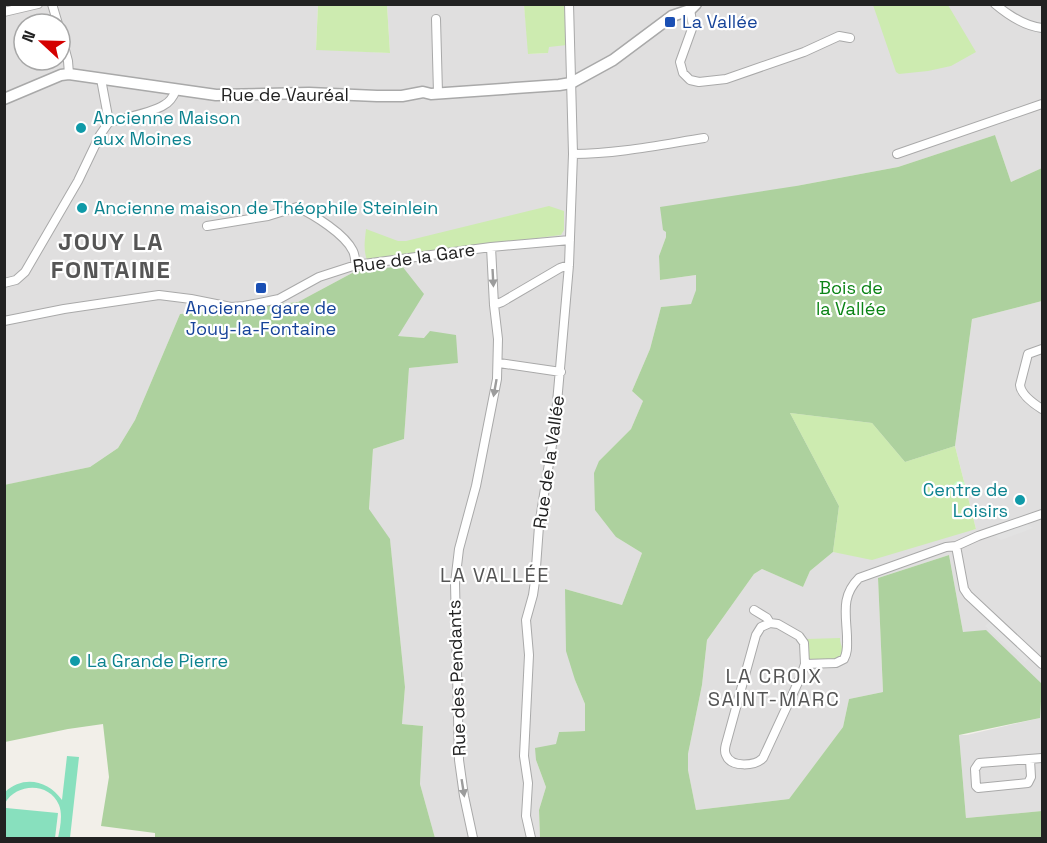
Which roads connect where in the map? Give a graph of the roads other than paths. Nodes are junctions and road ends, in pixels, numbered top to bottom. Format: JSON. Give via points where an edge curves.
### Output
{"nodes":[{"id":1,"x":38,"y":4,"type":"edge"},
{"id":2,"x":569,"y":4,"type":"edge"},
{"id":3,"x":995,"y":4,"type":"edge"},
{"id":4,"x":689,"y":6,"type":"edge"},
{"id":5,"x":4,"y":12,"type":"edge"},
{"id":6,"x":436,"y":19,"type":"dead end"},
{"id":7,"x":1042,"y":28,"type":"edge"},
{"id":8,"x":850,"y":38,"type":"dead end"},
{"id":9,"x":69,"y":74,"type":"joint"},
{"id":10,"x":100,"y":79,"type":"junction"},
{"id":11,"x":572,"y":83,"type":"junction"},
{"id":12,"x":176,"y":90,"type":"junction"},
{"id":13,"x":438,"y":93,"type":"junction"},
{"id":14,"x":4,"y":99,"type":"edge"},
{"id":15,"x":1042,"y":105,"type":"edge"},
{"id":16,"x":109,"y":122,"type":"junction"},
{"id":17,"x":704,"y":138,"type":"dead end"},
{"id":18,"x":573,"y":154,"type":"junction"},
{"id":19,"x":897,"y":154,"type":"dead end"},
{"id":20,"x":207,"y":226,"type":"dead end"},
{"id":21,"x":570,"y":240,"type":"junction"},
{"id":22,"x":491,"y":247,"type":"junction"},
{"id":23,"x":356,"y":265,"type":"junction"},
{"id":24,"x":569,"y":265,"type":"junction"},
{"id":25,"x":4,"y":283,"type":"edge"},
{"id":26,"x":494,"y":305,"type":"junction"},
{"id":27,"x":4,"y":321,"type":"edge"},
{"id":28,"x":1042,"y":350,"type":"edge"},
{"id":29,"x":499,"y":363,"type":"junction"},
{"id":30,"x":561,"y":372,"type":"junction"},
{"id":31,"x":1042,"y":409,"type":"edge"},
{"id":32,"x":1042,"y":514,"type":"edge"},
{"id":33,"x":956,"y":546,"type":"junction"},
{"id":34,"x":754,"y":610,"type":"dead end"},
{"id":35,"x":770,"y":623,"type":"junction"},
{"id":36,"x":805,"y":664,"type":"junction"},
{"id":37,"x":1042,"y":664,"type":"edge"},
{"id":38,"x":1042,"y":758,"type":"edge"},
{"id":39,"x":1030,"y":760,"type":"junction"},
{"id":40,"x":473,"y":838,"type":"edge"},
{"id":41,"x":531,"y":838,"type":"edge"}],
"edges":[{"from":1,"to":5,"type":"street"},
{"from":2,"to":11,"type":"street","name":"Rue de la Vallée"},
{"from":3,"to":7,"type":"street","via":[[1028,25]]},
{"from":4,"to":8,"type":"street","via":[[693,26],[680,62],[686,77],[695,81],[726,79],[839,36]]},
{"from":4,"to":11,"type":"street","via":[[613,60]]},
{"from":6,"to":13,"type":"street"},
{"from":9,"to":10,"type":"street","name":"Rue de Vauréal"},
{"from":9,"to":14,"type":"street","name":"Rue de Vauréal"},
{"from":10,"to":12,"type":"street","name":"Rue de Vauréal"},
{"from":10,"to":16,"type":"street"},
{"from":11,"to":13,"type":"street","name":"Rue de Vauréal"},
{"from":11,"to":18,"type":"street","name":"Rue de la Vallée"},
{"from":12,"to":13,"type":"street","name":"Rue de Vauréal","via":[[216,95]]},
{"from":12,"to":16,"type":"street","via":[[165,105]]},
{"from":15,"to":19,"type":"street"},
{"from":16,"to":25,"type":"street","via":[[25,272]]},
{"from":17,"to":18,"type":"street"},
{"from":18,"to":21,"type":"street","name":"Rue de la Vallée"},
{"from":20,"to":23,"type":"street","via":[[297,207],[319,218],[344,239],[355,254]]},
{"from":21,"to":22,"type":"street","name":"Rue de la Gare"},
{"from":21,"to":24,"type":"street","name":"Rue de la Vallée"},
{"from":22,"to":23,"type":"street","name":"Rue de la Gare"},
{"from":22,"to":26,"type":"street","name":"Rue des Pendants","one_way":true},
{"from":23,"to":27,"type":"street","name":"Rue de la Gare","via":[[319,277],[279,299],[244,306],[159,295]]},
{"from":24,"to":26,"type":"street"},
{"from":24,"to":30,"type":"street","name":"Rue de la Vallée"},
{"from":26,"to":29,"type":"street","name":"Rue des Pendants"},
{"from":28,"to":31,"type":"street","via":[[1028,354],[1020,389]]},
{"from":29,"to":30,"type":"street"},
{"from":29,"to":40,"type":"street","name":"Rue des Pendants","one_way":true,"via":[[455,583],[459,760]]},
{"from":30,"to":41,"type":"street","name":"Rue de la Vallée","via":[[535,581],[526,620],[529,655],[524,756],[528,783],[526,816]]},
{"from":32,"to":33,"type":"street"},
{"from":33,"to":36,"type":"street","via":[[857,580],[846,600],[844,659]]},
{"from":33,"to":37,"type":"street","via":[[968,595]]},
{"from":34,"to":35,"type":"street"},
{"from":35,"to":36,"type":"street","via":[[799,636],[804,643]]},
{"from":35,"to":36,"type":"street","via":[[758,631],[753,646],[726,744],[725,754],[730,760],[751,764],[763,758]]},
{"from":38,"to":39,"type":"street"},
{"from":39,"to":39,"type":"street","via":[[979,764],[975,769],[976,786],[1028,783]]}]}
